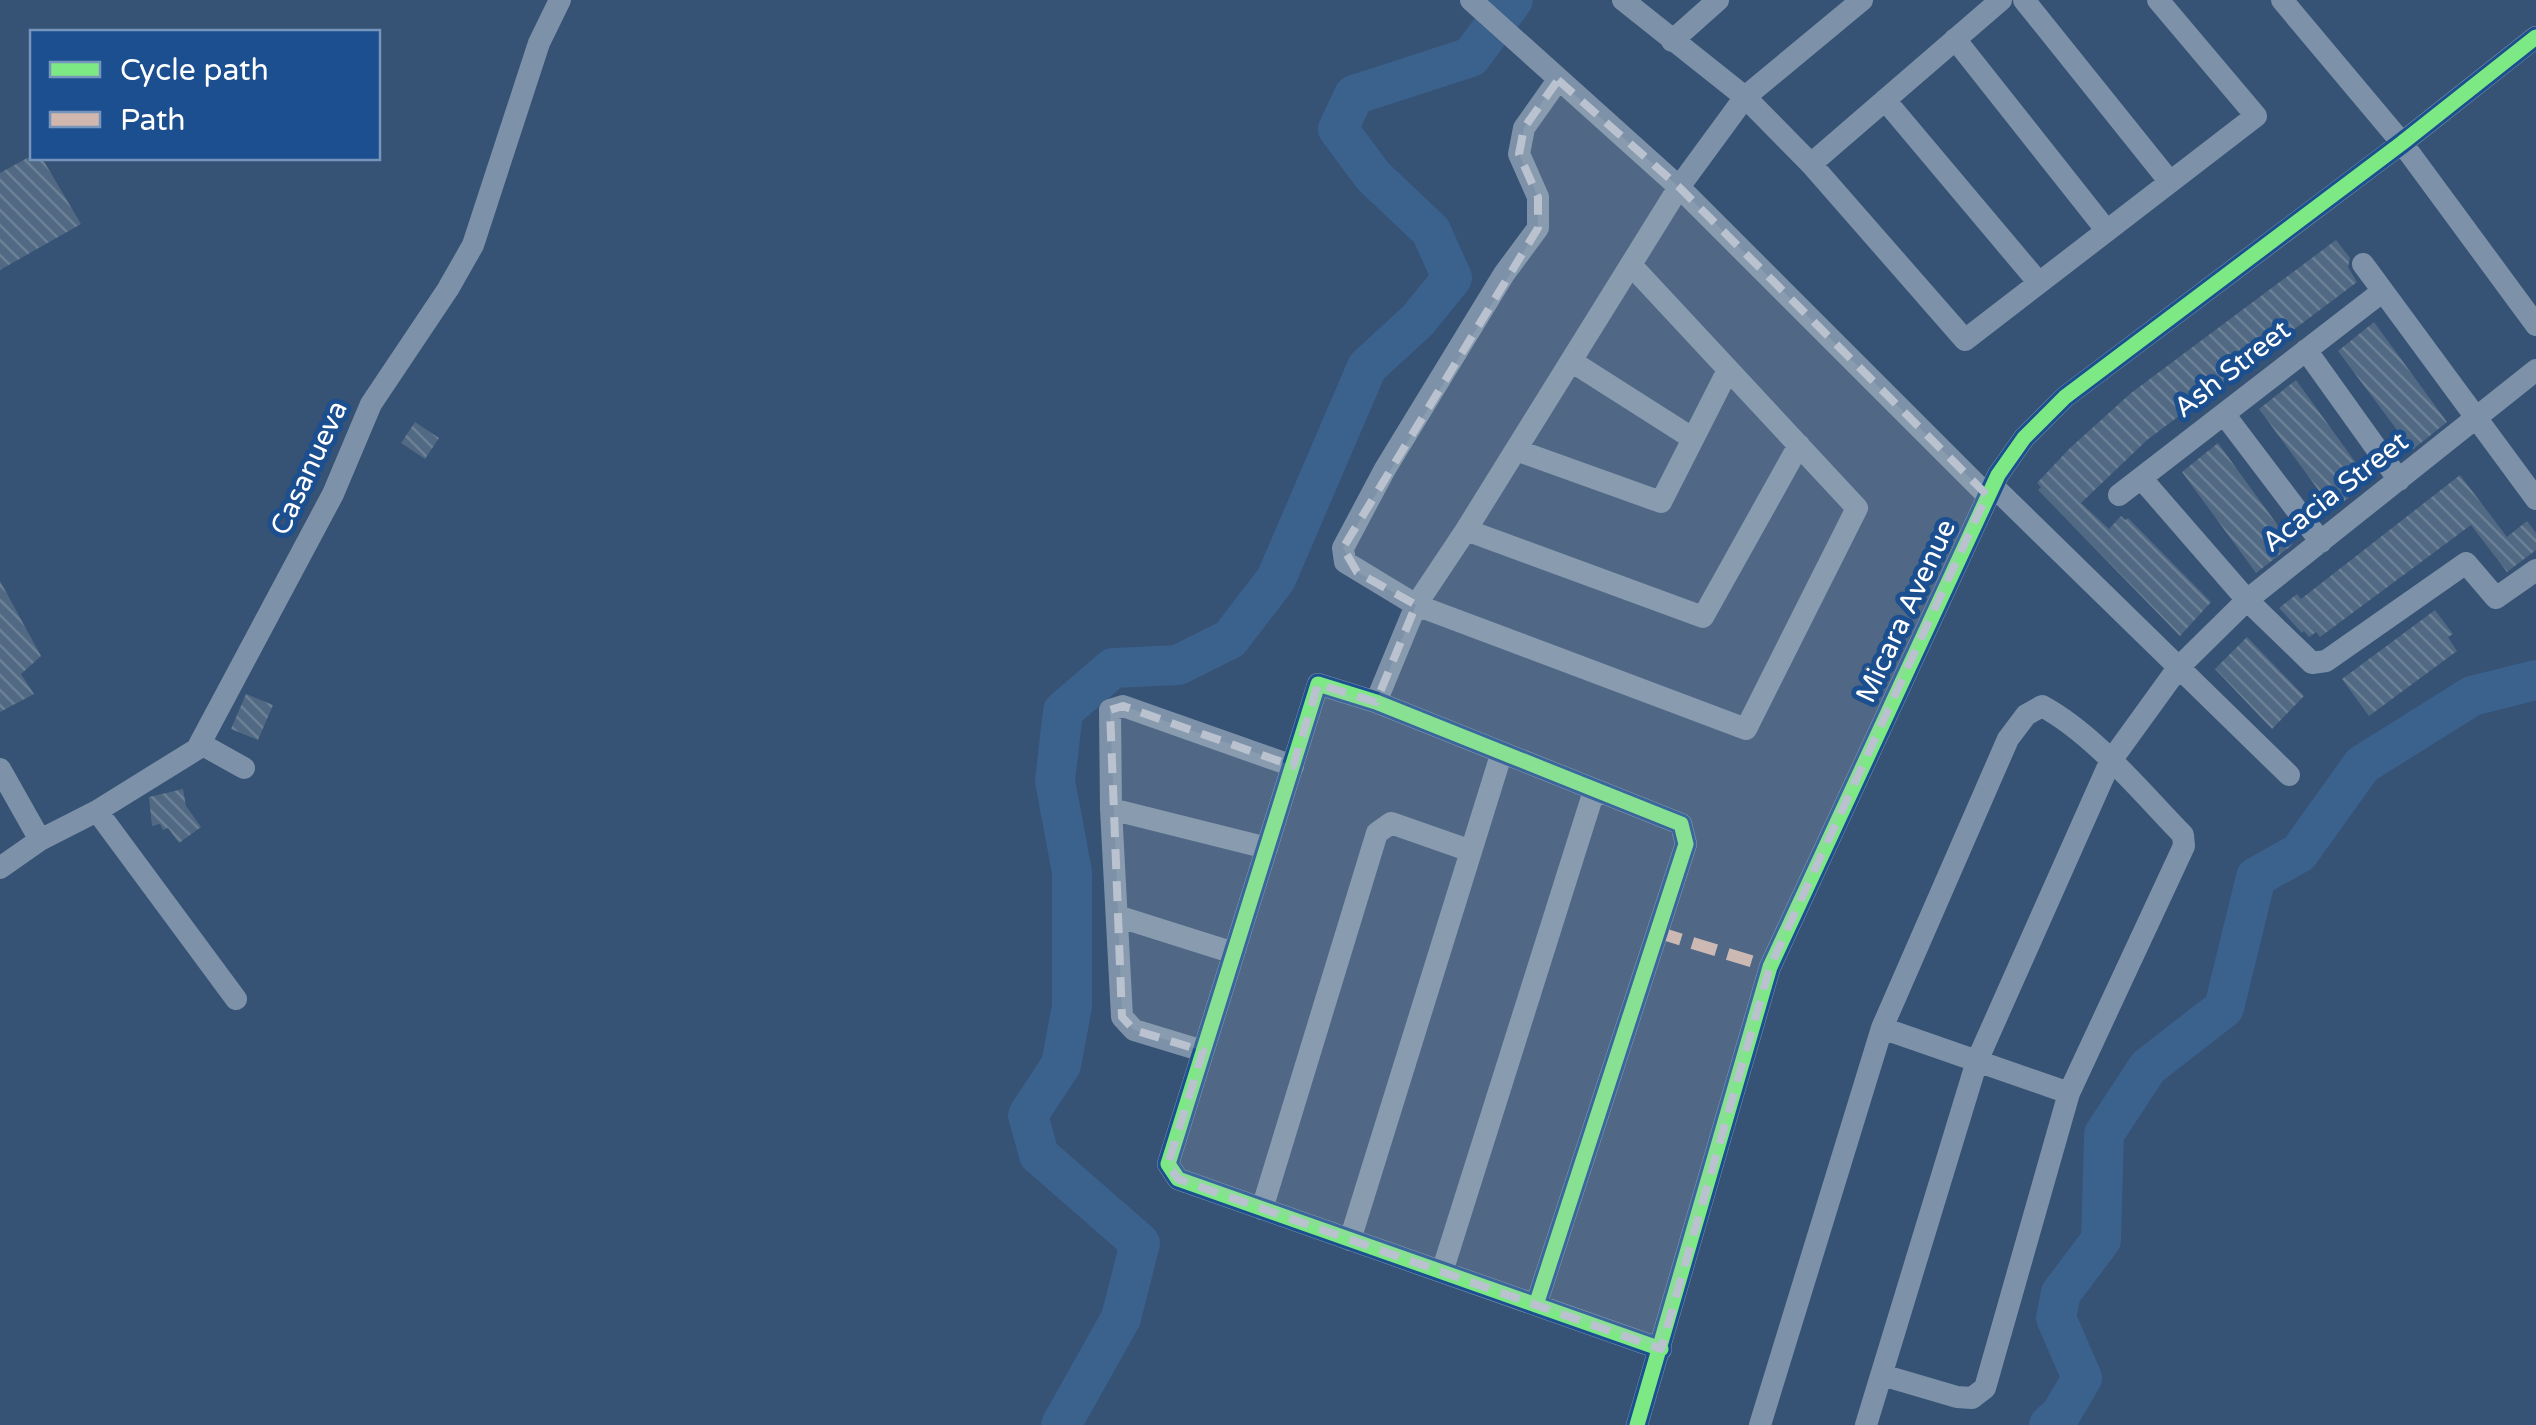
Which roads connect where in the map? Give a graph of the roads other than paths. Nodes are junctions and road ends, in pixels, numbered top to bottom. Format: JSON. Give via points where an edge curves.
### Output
{"nodes":[{"id":1,"x":560,"y":0,"type":"edge"},
{"id":2,"x":1623,"y":0,"type":"edge"},
{"id":3,"x":1718,"y":0,"type":"edge"},
{"id":4,"x":1862,"y":0,"type":"edge"},
{"id":5,"x":2001,"y":0,"type":"edge"},
{"id":6,"x":2024,"y":0,"type":"edge"},
{"id":7,"x":2158,"y":0,"type":"edge"},
{"id":8,"x":2282,"y":0,"type":"edge"},
{"id":9,"x":1486,"y":16,"type":"edge"},
{"id":10,"x":2536,"y":37,"type":"edge"},
{"id":11,"x":1956,"y":39,"type":"junction"},
{"id":12,"x":1672,"y":41,"type":"junction"},
{"id":13,"x":1558,"y":80,"type":"junction"},
{"id":14,"x":1745,"y":98,"type":"junction"},
{"id":15,"x":1885,"y":100,"type":"junction"},
{"id":16,"x":2402,"y":143,"type":"junction"},
{"id":17,"x":1812,"y":164,"type":"junction"},
{"id":18,"x":2170,"y":182,"type":"junction"},
{"id":19,"x":1679,"y":187,"type":"junction"},
{"id":20,"x":2107,"y":231,"type":"junction"},
{"id":21,"x":2363,"y":264,"type":"dead end"},
{"id":22,"x":1630,"y":265,"type":"junction"},
{"id":23,"x":2038,"y":283,"type":"junction"},
{"id":24,"x":2382,"y":291,"type":"junction"},
{"id":25,"x":2536,"y":325,"type":"edge"},
{"id":26,"x":2306,"y":350,"type":"junction"},
{"id":27,"x":1571,"y":361,"type":"junction"},
{"id":28,"x":1728,"y":370,"type":"junction"},
{"id":29,"x":2536,"y":370,"type":"edge"},
{"id":30,"x":2224,"y":414,"type":"junction"},
{"id":31,"x":2476,"y":418,"type":"junction"},
{"id":32,"x":1692,"y":438,"type":"junction"},
{"id":33,"x":1799,"y":445,"type":"junction"},
{"id":34,"x":1516,"y":450,"type":"junction"},
{"id":35,"x":2141,"y":478,"type":"junction"},
{"id":36,"x":2398,"y":480,"type":"junction"},
{"id":37,"x":1989,"y":490,"type":"junction"},
{"id":38,"x":2119,"y":495,"type":"dead end"},
{"id":39,"x":2536,"y":500,"type":"edge"},
{"id":40,"x":1466,"y":530,"type":"junction"},
{"id":41,"x":2321,"y":542,"type":"junction"},
{"id":42,"x":2536,"y":570,"type":"edge"},
{"id":43,"x":2248,"y":600,"type":"junction"},
{"id":44,"x":1416,"y":606,"type":"junction"},
{"id":45,"x":2178,"y":668,"type":"junction"},
{"id":46,"x":1376,"y":702,"type":"junction"},
{"id":47,"x":200,"y":744,"type":"junction"},
{"id":48,"x":1501,"y":755,"type":"junction"},
{"id":49,"x":2110,"y":762,"type":"junction"},
{"id":50,"x":1292,"y":766,"type":"junction"},
{"id":51,"x":244,"y":768,"type":"dead end"},
{"id":52,"x":0,"y":769,"type":"edge"},
{"id":53,"x":2289,"y":774,"type":"dead end"},
{"id":54,"x":1594,"y":791,"type":"junction"},
{"id":55,"x":1111,"y":809,"type":"junction"},
{"id":56,"x":97,"y":811,"type":"junction"},
{"id":57,"x":40,"y":840,"type":"junction"},
{"id":58,"x":1267,"y":848,"type":"junction"},
{"id":59,"x":1471,"y":851,"type":"junction"},
{"id":60,"x":0,"y":868,"type":"edge"},
{"id":61,"x":1117,"y":916,"type":"junction"},
{"id":62,"x":1234,"y":953,"type":"junction"},
{"id":63,"x":236,"y":999,"type":"dead end"},
{"id":64,"x":1882,"y":1028,"type":"junction"},
{"id":65,"x":1203,"y":1052,"type":"junction"},
{"id":66,"x":1976,"y":1061,"type":"junction"},
{"id":67,"x":2068,"y":1093,"type":"junction"},
{"id":68,"x":1262,"y":1208,"type":"junction"},
{"id":69,"x":1350,"y":1240,"type":"junction"},
{"id":70,"x":1442,"y":1272,"type":"junction"},
{"id":71,"x":1536,"y":1305,"type":"junction"},
{"id":72,"x":1661,"y":1349,"type":"junction"},
{"id":73,"x":1882,"y":1375,"type":"junction"},
{"id":74,"x":1636,"y":1425,"type":"edge"},
{"id":75,"x":1760,"y":1425,"type":"edge"},
{"id":76,"x":1866,"y":1425,"type":"edge"}],
"edges":[{"from":1,"to":47,"type":"street","name":"Casanueva","via":[[539,43],[473,245],[371,404],[333,494]]},
{"from":2,"to":12,"type":"street"},
{"from":3,"to":12,"type":"street"},
{"from":4,"to":14,"type":"street"},
{"from":5,"to":11,"type":"street"},
{"from":6,"to":18,"type":"street"},
{"from":7,"to":18,"type":"street","via":[[2256,116]]},
{"from":8,"to":16,"type":"street"},
{"from":9,"to":13,"type":"street"},
{"from":10,"to":16,"type":"street","name":"Micara Avenue"},
{"from":11,"to":15,"type":"street"},
{"from":11,"to":20,"type":"street"},
{"from":12,"to":14,"type":"street"},
{"from":13,"to":19,"type":"street"},
{"from":13,"to":44,"type":"street","via":[[1524,128],[1520,154],[1538,197],[1538,228],[1394,452],[1343,548],[1344,562]]},
{"from":14,"to":17,"type":"street"},
{"from":14,"to":19,"type":"street"},
{"from":15,"to":17,"type":"street"},
{"from":15,"to":23,"type":"street"},
{"from":16,"to":25,"type":"street"},
{"from":16,"to":37,"type":"street","name":"Micara Avenue","via":[[2065,397],[2024,438]]},
{"from":17,"to":23,"type":"street","via":[[1965,340]]},
{"from":18,"to":20,"type":"street"},
{"from":19,"to":22,"type":"street"},
{"from":19,"to":37,"type":"street"},
{"from":20,"to":23,"type":"street"},
{"from":21,"to":24,"type":"street"},
{"from":22,"to":27,"type":"street"},
{"from":22,"to":28,"type":"street"},
{"from":24,"to":26,"type":"street","name":"Ash Street"},
{"from":24,"to":31,"type":"street"},
{"from":26,"to":30,"type":"street","name":"Ash Street"},
{"from":26,"to":36,"type":"street"},
{"from":27,"to":32,"type":"street"},
{"from":27,"to":34,"type":"street"},
{"from":28,"to":32,"type":"street"},
{"from":28,"to":33,"type":"street"},
{"from":29,"to":31,"type":"street","name":"Acacia Street"},
{"from":30,"to":35,"type":"street","name":"Ash Street"},
{"from":30,"to":41,"type":"street"},
{"from":31,"to":36,"type":"street","name":"Acacia Street"},
{"from":31,"to":39,"type":"street"},
{"from":32,"to":34,"type":"street","via":[[1661,502]]},
{"from":33,"to":40,"type":"street","via":[[1703,617]]},
{"from":33,"to":44,"type":"street","via":[[1857,508],[1746,729]]},
{"from":34,"to":40,"type":"street"},
{"from":35,"to":38,"type":"street","name":"Ash Street"},
{"from":35,"to":43,"type":"street"},
{"from":36,"to":41,"type":"street","name":"Acacia Street"},
{"from":37,"to":45,"type":"street"},
{"from":37,"to":72,"type":"street","name":"Micara Avenue","via":[[1770,967]]},
{"from":40,"to":44,"type":"street"},
{"from":41,"to":43,"type":"street","name":"Acacia Street"},
{"from":42,"to":43,"type":"street","via":[[2496,598],[2466,564],[2326,661],[2312,663]]},
{"from":43,"to":45,"type":"street","name":"Acacia Street"},
{"from":44,"to":46,"type":"street"},
{"from":45,"to":49,"type":"street","name":"Acacia Street"},
{"from":45,"to":53,"type":"street"},
{"from":46,"to":48,"type":"street"},
{"from":46,"to":50,"type":"street","via":[[1318,684]]},
{"from":47,"to":51,"type":"street"},
{"from":47,"to":56,"type":"street","name":"Casanueva"},
{"from":48,"to":54,"type":"street"},
{"from":48,"to":59,"type":"street"},
{"from":49,"to":64,"type":"street","via":[[2042,706],[2026,715],[2008,739]]},
{"from":49,"to":66,"type":"street","name":"Acacia Street"},
{"from":49,"to":67,"type":"street","via":[[2183,834],[2184,846]]},
{"from":50,"to":55,"type":"street","via":[[1123,706],[1110,710]]},
{"from":50,"to":58,"type":"street"},
{"from":52,"to":57,"type":"street"},
{"from":54,"to":70,"type":"street"},
{"from":54,"to":71,"type":"street","via":[[1681,824],[1686,844]]},
{"from":55,"to":58,"type":"street"},
{"from":55,"to":61,"type":"street"},
{"from":56,"to":57,"type":"street","name":"Casanueva"},
{"from":56,"to":63,"type":"street"},
{"from":57,"to":60,"type":"street","name":"Casanueva"},
{"from":58,"to":62,"type":"street"},
{"from":59,"to":68,"type":"street","via":[[1390,823],[1377,833]]},
{"from":59,"to":69,"type":"street"},
{"from":61,"to":62,"type":"street"},
{"from":61,"to":65,"type":"street","via":[[1122,1017],[1134,1030]]},
{"from":62,"to":65,"type":"street"},
{"from":64,"to":66,"type":"street"},
{"from":64,"to":75,"type":"street"},
{"from":65,"to":68,"type":"street","via":[[1168,1164],[1178,1179]]},
{"from":66,"to":67,"type":"street"},
{"from":66,"to":73,"type":"street","name":"Acacia Street"},
{"from":67,"to":73,"type":"street","via":[[1985,1388],[1972,1398],[1957,1397]]},
{"from":68,"to":69,"type":"street"},
{"from":69,"to":70,"type":"street"},
{"from":70,"to":71,"type":"street"},
{"from":71,"to":72,"type":"street"},
{"from":72,"to":74,"type":"street","name":"Micara Avenue"},
{"from":73,"to":76,"type":"street","name":"Acacia Street"}]}
